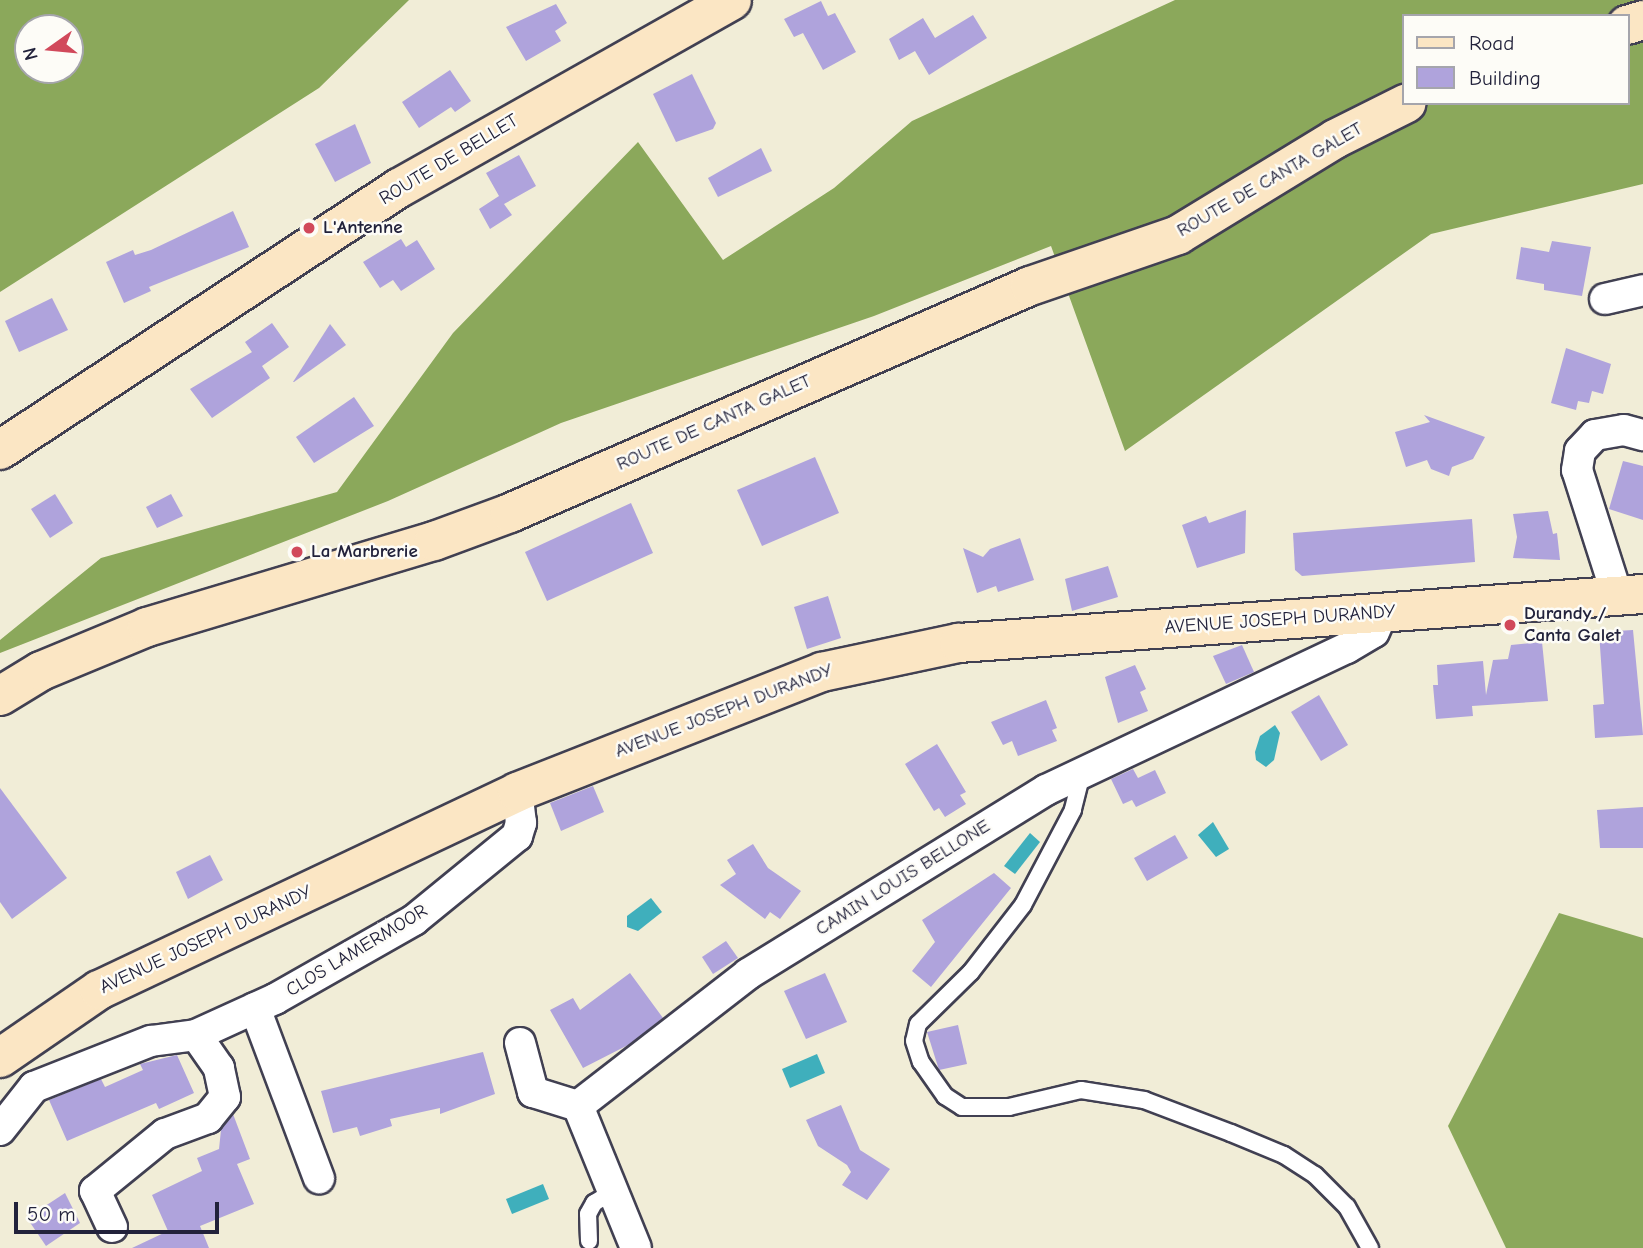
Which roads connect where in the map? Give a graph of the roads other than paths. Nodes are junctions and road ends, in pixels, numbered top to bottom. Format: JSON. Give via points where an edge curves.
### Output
{"nodes":[{"id":1,"x":732,"y":0,"type":"edge"},
{"id":2,"x":1403,"y":105,"type":"edge"},
{"id":3,"x":1643,"y":290,"type":"edge"},
{"id":4,"x":1605,"y":299,"type":"dead end"},
{"id":5,"x":1643,"y":435,"type":"edge"},
{"id":6,"x":0,"y":450,"type":"edge"},
{"id":7,"x":1630,"y":594,"type":"edge"},
{"id":8,"x":1382,"y":614,"type":"junction"},
{"id":9,"x":0,"y":696,"type":"edge"},
{"id":10,"x":1082,"y":773,"type":"junction"},
{"id":11,"x":517,"y":792,"type":"junction"},
{"id":12,"x":255,"y":1008,"type":"junction"},
{"id":13,"x":196,"y":1035,"type":"junction"},
{"id":14,"x":520,"y":1043,"type":"dead end"},
{"id":15,"x":0,"y":1058,"type":"edge"},
{"id":16,"x":578,"y":1106,"type":"junction"},
{"id":17,"x":0,"y":1130,"type":"edge"},
{"id":18,"x":319,"y":1178,"type":"dead end"},
{"id":19,"x":612,"y":1192,"type":"junction"},
{"id":20,"x":112,"y":1227,"type":"dead end"},
{"id":21,"x":589,"y":1241,"type":"dead end"},
{"id":22,"x":636,"y":1248,"type":"edge"},
{"id":23,"x":1370,"y":1248,"type":"edge"}],
"edges":[{"from":1,"to":6,"type":"street","name":"ROUTE DE BELLET","via":[[409,182]]},
{"from":2,"to":9,"type":"street","name":"ROUTE DE CANTA GALET","via":[[1335,139],[1178,235],[1030,286],[510,513],[435,541],[147,627],[41,671]]},
{"from":3,"to":4,"type":"street"},
{"from":5,"to":7,"type":"street","via":[[1625,430],[1595,435],[1580,451],[1577,470]]},
{"from":7,"to":8,"type":"street","name":"AVENUE JOSEPH DURANDY"},
{"from":8,"to":10,"type":"street","name":"CAMIN LOUIS BELLONE","via":[[1374,632],[1346,648]]},
{"from":8,"to":11,"type":"street","name":"AVENUE JOSEPH DURANDY","via":[[959,643],[876,658],[746,699]]},
{"from":10,"to":16,"type":"street","name":"CAMIN LOUIS BELLONE","via":[[1046,790],[748,974]]},
{"from":10,"to":23,"type":"lane","via":[[1069,821],[1023,905],[971,972],[918,1024],[914,1041],[921,1062],[945,1096],[962,1107],[1009,1107],[1081,1090],[1144,1100],[1231,1132],[1284,1155],[1315,1175],[1352,1213]]},
{"from":11,"to":12,"type":"street","name":"CLOS LAMERMOOR","via":[[521,823],[505,848],[414,920]]},
{"from":11,"to":15,"type":"street","name":"AVENUE JOSEPH DURANDY","via":[[99,990]]},
{"from":12,"to":13,"type":"street","name":"CLOS LAMERMOOR"},
{"from":12,"to":18,"type":"street"},
{"from":13,"to":17,"type":"street","name":"CLOS LAMERMOOR","via":[[151,1041],[59,1074],[34,1087]]},
{"from":13,"to":20,"type":"street","via":[[219,1068],[225,1097],[208,1118],[166,1134],[95,1191]]},
{"from":14,"to":16,"type":"street","via":[[533,1092]]},
{"from":16,"to":19,"type":"street"},
{"from":19,"to":21,"type":"lane","via":[[594,1203],[588,1214]]},
{"from":19,"to":22,"type":"street"}]}
